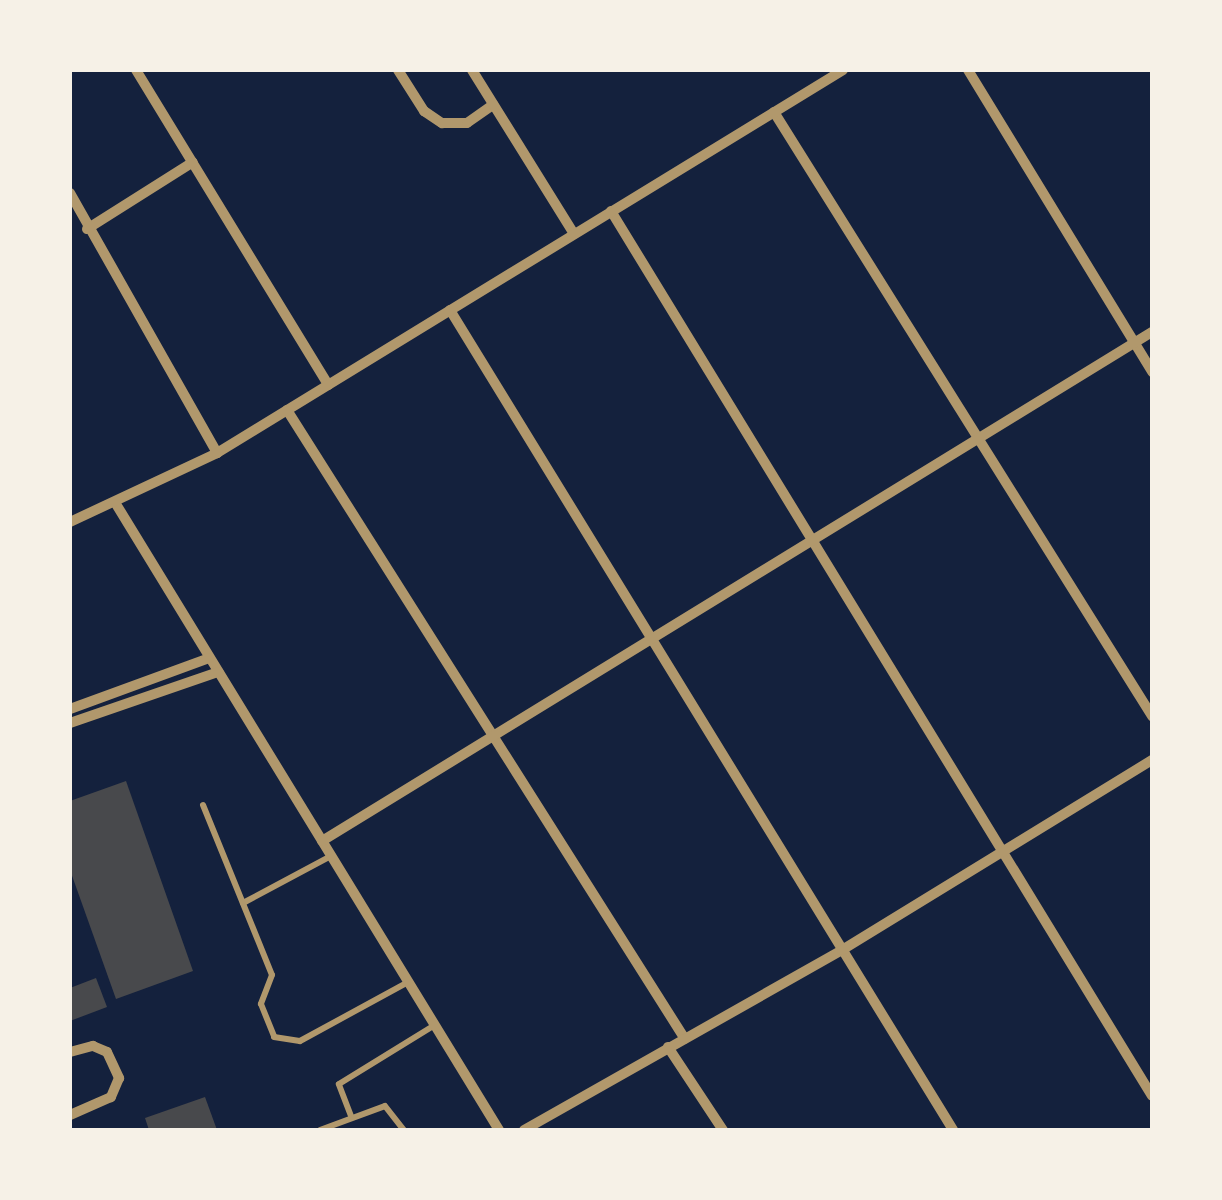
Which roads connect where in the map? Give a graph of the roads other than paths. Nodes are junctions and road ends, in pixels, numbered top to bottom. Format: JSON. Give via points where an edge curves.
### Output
{"nodes":[{"id":1,"x":136,"y":70,"type":"edge"},
{"id":2,"x":398,"y":70,"type":"edge"},
{"id":3,"x":472,"y":70,"type":"edge"},
{"id":4,"x":843,"y":70,"type":"edge"},
{"id":5,"x":968,"y":70,"type":"edge"},
{"id":6,"x":494,"y":105,"type":"junction"},
{"id":7,"x":774,"y":112,"type":"junction"},
{"id":8,"x":193,"y":162,"type":"junction"},
{"id":9,"x":70,"y":193,"type":"edge"},
{"id":10,"x":611,"y":211,"type":"junction"},
{"id":11,"x":87,"y":229,"type":"junction"},
{"id":12,"x":574,"y":234,"type":"junction"},
{"id":13,"x":450,"y":310,"type":"junction"},
{"id":14,"x":1152,"y":332,"type":"edge"},
{"id":15,"x":1134,"y":343,"type":"junction"},
{"id":16,"x":1152,"y":372,"type":"edge"},
{"id":17,"x":328,"y":385,"type":"junction"},
{"id":18,"x":287,"y":410,"type":"junction"},
{"id":19,"x":978,"y":439,"type":"junction"},
{"id":20,"x":218,"y":453,"type":"junction"},
{"id":21,"x":116,"y":504,"type":"junction"},
{"id":22,"x":70,"y":522,"type":"edge"},
{"id":23,"x":815,"y":539,"type":"junction"},
{"id":24,"x":651,"y":640,"type":"junction"},
{"id":25,"x":209,"y":658,"type":"junction"},
{"id":26,"x":218,"y":672,"type":"junction"},
{"id":27,"x":70,"y":709,"type":"edge"},
{"id":28,"x":1152,"y":716,"type":"edge"},
{"id":29,"x":70,"y":723,"type":"edge"},
{"id":30,"x":493,"y":738,"type":"junction"},
{"id":31,"x":1152,"y":760,"type":"edge"},
{"id":32,"x":203,"y":805,"type":"dead end"},
{"id":33,"x":322,"y":841,"type":"junction"},
{"id":34,"x":1005,"y":850,"type":"junction"},
{"id":35,"x":332,"y":856,"type":"junction"},
{"id":36,"x":243,"y":902,"type":"junction"},
{"id":37,"x":842,"y":950,"type":"junction"},
{"id":38,"x":408,"y":982,"type":"junction"},
{"id":39,"x":435,"y":1025,"type":"junction"},
{"id":40,"x":685,"y":1038,"type":"junction"},
{"id":41,"x":668,"y":1047,"type":"junction"},
{"id":42,"x":70,"y":1052,"type":"edge"},
{"id":43,"x":1152,"y":1096,"type":"edge"},
{"id":44,"x":70,"y":1114,"type":"edge"},
{"id":45,"x":351,"y":1116,"type":"junction"},
{"id":46,"x":320,"y":1130,"type":"edge"},
{"id":47,"x":404,"y":1130,"type":"edge"},
{"id":48,"x":499,"y":1130,"type":"edge"},
{"id":49,"x":524,"y":1130,"type":"edge"},
{"id":50,"x":723,"y":1130,"type":"edge"},
{"id":51,"x":953,"y":1130,"type":"edge"}],
"edges":[{"from":1,"to":8,"type":"street"},
{"from":2,"to":6,"type":"street","via":[[424,111],[442,122],[466,123]]},
{"from":3,"to":6,"type":"street"},
{"from":4,"to":7,"type":"street"},
{"from":5,"to":15,"type":"street"},
{"from":6,"to":12,"type":"street"},
{"from":7,"to":10,"type":"street"},
{"from":7,"to":19,"type":"street"},
{"from":8,"to":11,"type":"street"},
{"from":8,"to":17,"type":"street"},
{"from":9,"to":11,"type":"street"},
{"from":10,"to":12,"type":"street"},
{"from":10,"to":23,"type":"street"},
{"from":11,"to":20,"type":"street"},
{"from":12,"to":13,"type":"street"},
{"from":13,"to":17,"type":"street"},
{"from":13,"to":24,"type":"street"},
{"from":14,"to":15,"type":"street"},
{"from":15,"to":16,"type":"street"},
{"from":15,"to":19,"type":"street"},
{"from":17,"to":18,"type":"street"},
{"from":18,"to":20,"type":"street"},
{"from":18,"to":30,"type":"street"},
{"from":19,"to":23,"type":"street"},
{"from":19,"to":28,"type":"street"},
{"from":20,"to":21,"type":"street"},
{"from":21,"to":22,"type":"street"},
{"from":21,"to":25,"type":"street"},
{"from":23,"to":24,"type":"street"},
{"from":23,"to":34,"type":"street"},
{"from":24,"to":30,"type":"street"},
{"from":24,"to":37,"type":"street"},
{"from":25,"to":26,"type":"street"},
{"from":25,"to":27,"type":"street"},
{"from":26,"to":29,"type":"street"},
{"from":26,"to":33,"type":"street"},
{"from":30,"to":33,"type":"street"},
{"from":30,"to":40,"type":"street"},
{"from":31,"to":34,"type":"street"},
{"from":32,"to":36,"type":"lane"},
{"from":33,"to":35,"type":"street"},
{"from":34,"to":37,"type":"street"},
{"from":34,"to":43,"type":"street"},
{"from":35,"to":36,"type":"lane"},
{"from":35,"to":38,"type":"street"},
{"from":36,"to":38,"type":"lane","via":[[272,975],[261,1004],[279,1042],[300,1041]]},
{"from":37,"to":40,"type":"street"},
{"from":37,"to":51,"type":"street"},
{"from":38,"to":39,"type":"street"},
{"from":39,"to":45,"type":"lane","via":[[339,1084]]},
{"from":39,"to":48,"type":"street"},
{"from":40,"to":41,"type":"street"},
{"from":41,"to":49,"type":"street"},
{"from":41,"to":50,"type":"street"},
{"from":42,"to":44,"type":"street","via":[[93,1046],[107,1052],[119,1078],[110,1097]]},
{"from":45,"to":46,"type":"lane"},
{"from":45,"to":47,"type":"lane","via":[[385,1106]]}]}
